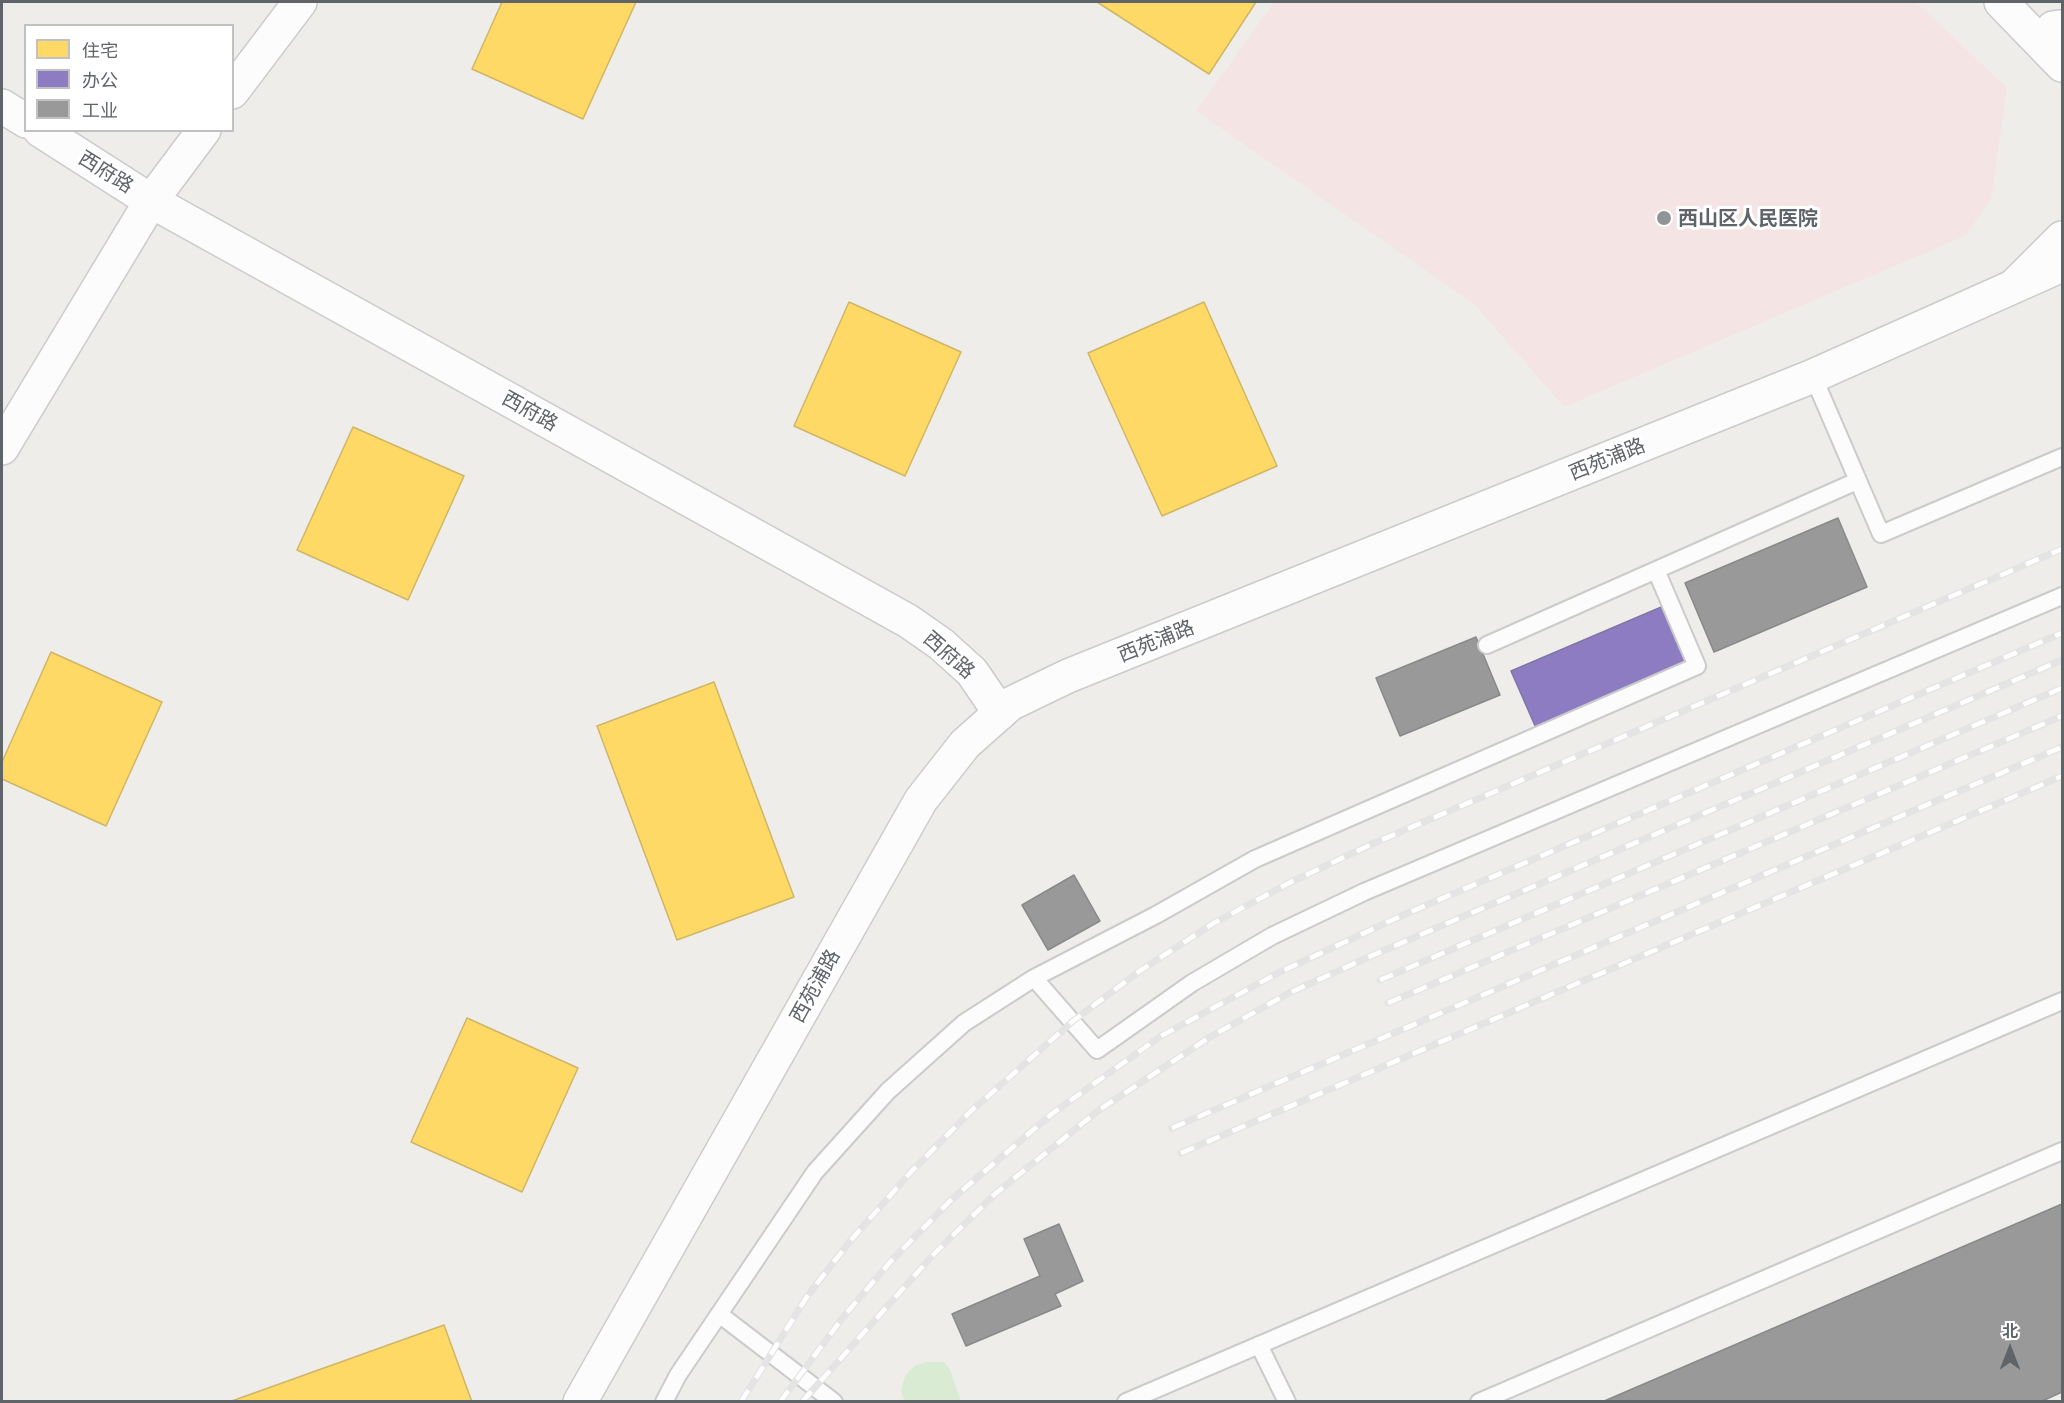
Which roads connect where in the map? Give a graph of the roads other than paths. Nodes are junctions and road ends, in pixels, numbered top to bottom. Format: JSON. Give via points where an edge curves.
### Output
{"nodes":[{"id":1,"x":300,"y":2,"type":"edge"},
{"id":2,"x":2003,"y":3,"type":"edge"},
{"id":3,"x":2059,"y":28,"type":"edge"},
{"id":4,"x":2062,"y":65,"type":"edge"},
{"id":5,"x":234,"y":89,"type":"edge"},
{"id":6,"x":2,"y":106,"type":"edge"},
{"id":7,"x":24,"y":120,"type":"edge"},
{"id":8,"x":43,"y":132,"type":"edge"},
{"id":9,"x":203,"y":132,"type":"edge"},
{"id":10,"x":152,"y":201,"type":"junction"},
{"id":11,"x":2062,"y":238,"type":"edge"},
{"id":12,"x":2062,"y":265,"type":"edge"},
{"id":13,"x":2014,"y":286,"type":"junction"},
{"id":14,"x":1813,"y":376,"type":"junction"},
{"id":15,"x":2,"y":448,"type":"edge"},
{"id":16,"x":2062,"y":457,"type":"edge"},
{"id":17,"x":1857,"y":480,"type":"junction"},
{"id":18,"x":1656,"y":570,"type":"junction"},
{"id":19,"x":2062,"y":596,"type":"edge"},
{"id":20,"x":1487,"y":645,"type":"dead end"},
{"id":21,"x":1000,"y":713,"type":"junction"},
{"id":22,"x":1034,"y":978,"type":"junction"},
{"id":23,"x":2062,"y":1001,"type":"edge"},
{"id":24,"x":2062,"y":1151,"type":"edge"},
{"id":25,"x":719,"y":1314,"type":"junction"},
{"id":26,"x":1259,"y":1345,"type":"junction"},
{"id":27,"x":580,"y":1401,"type":"edge"},
{"id":28,"x":664,"y":1401,"type":"edge"},
{"id":29,"x":834,"y":1401,"type":"edge"},
{"id":30,"x":1126,"y":1401,"type":"edge"},
{"id":31,"x":1287,"y":1401,"type":"edge"},
{"id":32,"x":1479,"y":1401,"type":"edge"}],
"edges":[{"from":1,"to":5,"type":"street"},
{"from":2,"to":3,"type":"street"},
{"from":2,"to":4,"type":"street"},
{"from":6,"to":7,"type":"street"},
{"from":8,"to":10,"type":"street","name":"西府路"},
{"from":9,"to":10,"type":"street"},
{"from":10,"to":15,"type":"street"},
{"from":10,"to":21,"type":"street","name":"西府路","via":[[908,621],[972,672]]},
{"from":11,"to":13,"type":"street"},
{"from":12,"to":13,"type":"street","name":"西苑浦路"},
{"from":13,"to":14,"type":"street","name":"西苑浦路"},
{"from":14,"to":17,"type":"lane"},
{"from":14,"to":21,"type":"street","name":"西苑浦路","via":[[1068,676],[1010,704]]},
{"from":16,"to":17,"type":"lane","via":[[1881,534]]},
{"from":17,"to":18,"type":"lane"},
{"from":18,"to":20,"type":"lane"},
{"from":18,"to":22,"type":"lane","via":[[1697,666],[1255,859]]},
{"from":19,"to":22,"type":"lane","via":[[1343,902],[1272,936],[1192,983],[1097,1050]]},
{"from":21,"to":27,"type":"street","name":"西苑浦路","via":[[965,744],[921,800]]},
{"from":22,"to":25,"type":"lane","via":[[964,1023],[888,1091],[815,1172]]},
{"from":23,"to":26,"type":"lane"},
{"from":24,"to":32,"type":"lane"},
{"from":25,"to":28,"type":"lane"},
{"from":25,"to":29,"type":"lane"},
{"from":26,"to":30,"type":"lane"},
{"from":26,"to":31,"type":"lane"}]}
